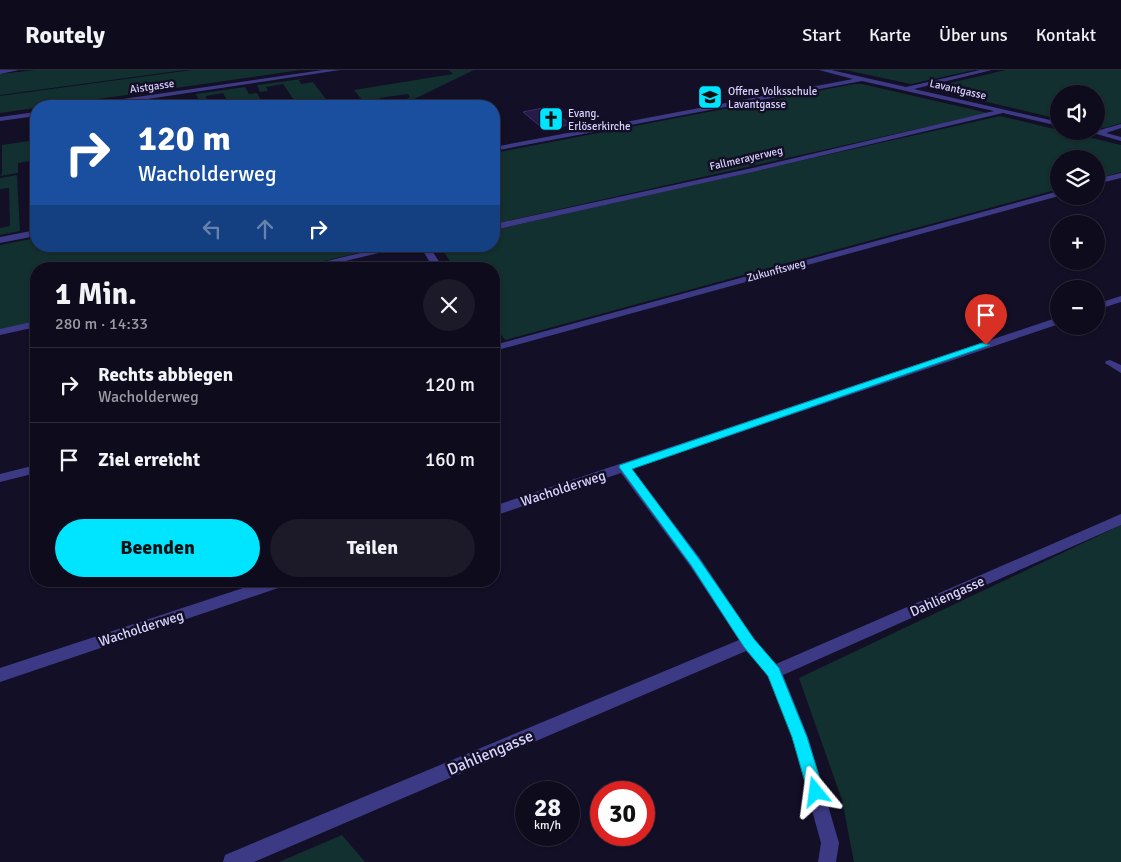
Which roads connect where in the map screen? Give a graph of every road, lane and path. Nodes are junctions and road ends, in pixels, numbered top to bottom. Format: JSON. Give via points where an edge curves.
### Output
{"nodes":[{"id":1,"x":16,"y":70,"type":"edge"},
{"id":2,"x":338,"y":70,"type":"edge"},
{"id":3,"x":822,"y":70,"type":"edge"},
{"id":4,"x":989,"y":70,"type":"edge"},
{"id":5,"x":0,"y":72,"type":"edge"},
{"id":6,"x":863,"y":79,"type":"junction"},
{"id":7,"x":904,"y":89,"type":"junction"},
{"id":8,"x":130,"y":100,"type":"edge"},
{"id":9,"x":1004,"y":112,"type":"junction"},
{"id":10,"x":30,"y":115,"type":"edge"},
{"id":11,"x":0,"y":119,"type":"edge"},
{"id":12,"x":1050,"y":122,"type":"edge"},
{"id":13,"x":1121,"y":126,"type":"edge"},
{"id":14,"x":1105,"y":130,"type":"edge"},
{"id":15,"x":1105,"y":135,"type":"edge"},
{"id":16,"x":1121,"y":139,"type":"edge"},
{"id":17,"x":500,"y":148,"type":"edge"},
{"id":18,"x":1121,"y":176,"type":"edge"},
{"id":19,"x":1105,"y":180,"type":"edge"},
{"id":20,"x":1050,"y":195,"type":"edge"},
{"id":21,"x":500,"y":226,"type":"edge"},
{"id":22,"x":30,"y":234,"type":"edge"},
{"id":23,"x":0,"y":240,"type":"edge"},
{"id":24,"x":376,"y":252,"type":"edge"},
{"id":25,"x":330,"y":262,"type":"edge"},
{"id":26,"x":1121,"y":298,"type":"edge"},
{"id":27,"x":1105,"y":304,"type":"edge"},
{"id":28,"x":1050,"y":323,"type":"edge"},
{"id":29,"x":30,"y":325,"type":"edge"},
{"id":30,"x":0,"y":332,"type":"edge"},
{"id":31,"x":500,"y":346,"type":"edge"},
{"id":32,"x":1110,"y":363,"type":"dead end"},
{"id":33,"x":1121,"y":370,"type":"edge"},
{"id":34,"x":624,"y":467,"type":"junction"},
{"id":35,"x":30,"y":470,"type":"edge"},
{"id":36,"x":0,"y":478,"type":"edge"},
{"id":37,"x":500,"y":509,"type":"edge"},
{"id":38,"x":1121,"y":519,"type":"edge"},
{"id":39,"x":264,"y":587,"type":"edge"},
{"id":40,"x":749,"y":643,"type":"junction"},
{"id":41,"x":774,"y":672,"type":"junction"},
{"id":42,"x":0,"y":675,"type":"edge"},
{"id":43,"x":232,"y":862,"type":"edge"},
{"id":44,"x":826,"y":862,"type":"edge"}],
"edges":[{"from":1,"to":5,"type":"street"},
{"from":2,"to":8,"type":"street","name":"Aistgasse"},
{"from":3,"to":6,"type":"street","name":"Lavantgasse"},
{"from":4,"to":7,"type":"street"},
{"from":6,"to":7,"type":"street","name":"Lavantgasse"},
{"from":6,"to":17,"type":"street"},
{"from":7,"to":9,"type":"street","name":"Lavantgasse"},
{"from":9,"to":12,"type":"street","name":"Lavantgasse"},
{"from":9,"to":21,"type":"street","name":"Fallmerayerweg"},
{"from":10,"to":11,"type":"street"},
{"from":13,"to":14,"type":"street"},
{"from":15,"to":16,"type":"street"},
{"from":18,"to":19,"type":"street"},
{"from":20,"to":31,"type":"street","name":"Zukunftsweg"},
{"from":22,"to":23,"type":"street"},
{"from":24,"to":25,"type":"street"},
{"from":26,"to":27,"type":"street"},
{"from":28,"to":34,"type":"street","name":"Wacholderweg"},
{"from":29,"to":30,"type":"street"},
{"from":32,"to":33,"type":"street"},
{"from":34,"to":37,"type":"street","name":"Wacholderweg"},
{"from":34,"to":40,"type":"street","via":[[695,562]]},
{"from":35,"to":36,"type":"street"},
{"from":38,"to":41,"type":"street","name":"Dahliengasse"},
{"from":39,"to":42,"type":"street","name":"Wacholderweg"},
{"from":40,"to":41,"type":"street"},
{"from":40,"to":43,"type":"street","name":"Dahliengasse"},
{"from":41,"to":44,"type":"street","via":[[800,737],[828,835],[830,843]]}]}
